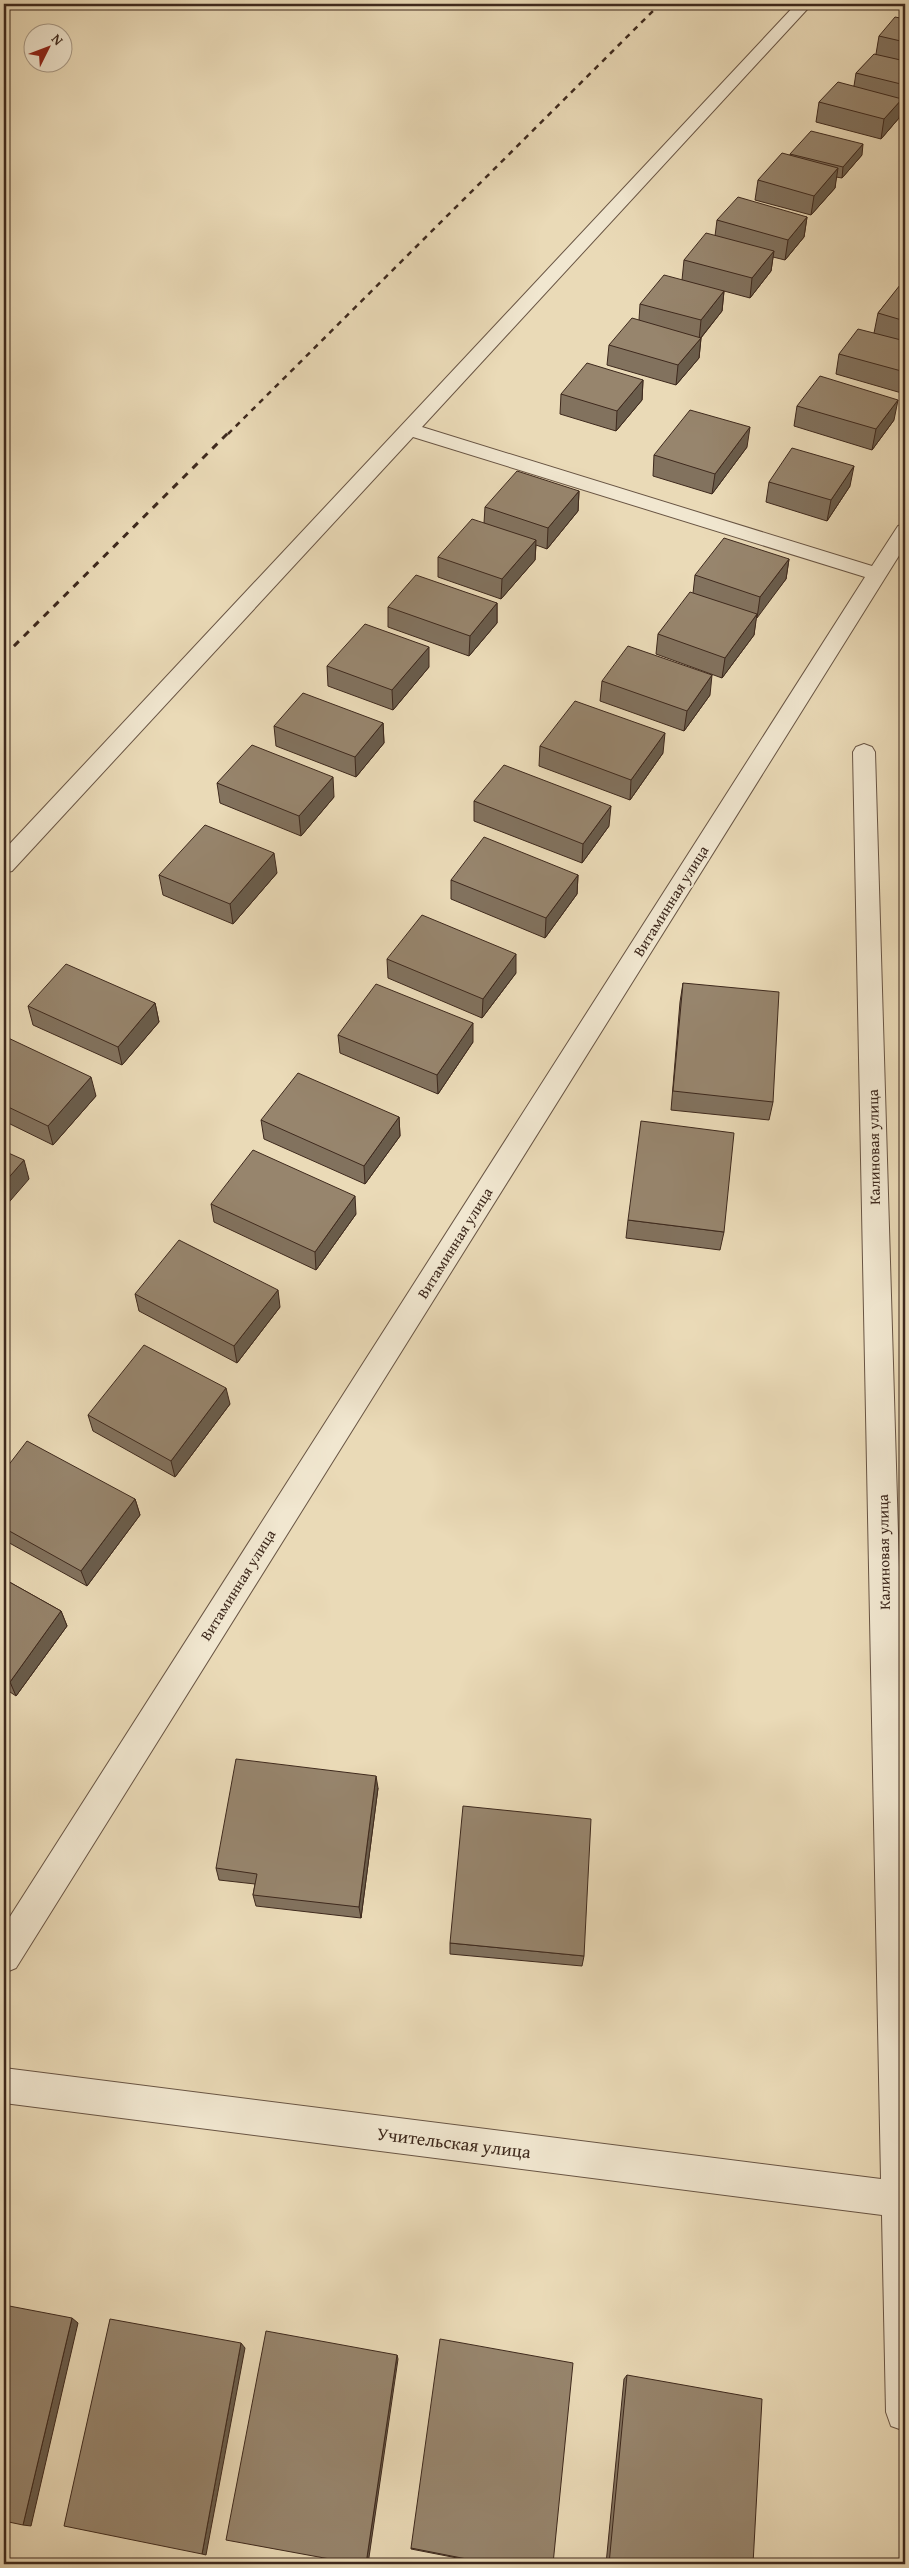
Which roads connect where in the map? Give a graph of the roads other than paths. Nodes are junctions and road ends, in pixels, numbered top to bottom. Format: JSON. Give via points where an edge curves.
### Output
{"nodes":[{"id":1,"x":804,"y":4,"type":"edge"},
{"id":2,"x":409,"y":429,"type":"junction"},
{"id":3,"x":905,"y":530,"type":"edge"},
{"id":4,"x":877,"y":574,"type":"junction"},
{"id":5,"x":864,"y":752,"type":"dead end"},
{"id":6,"x":4,"y":865,"type":"edge"},
{"id":7,"x":4,"y":1956,"type":"edge"},
{"id":8,"x":4,"y":2086,"type":"edge"},
{"id":9,"x":903,"y":2199,"type":"edge"},
{"id":10,"x":905,"y":2412,"type":"edge"}],
"edges":[{"from":1,"to":2,"type":"street"},
{"from":2,"to":4,"type":"street"},
{"from":2,"to":6,"type":"street"},
{"from":3,"to":4,"type":"street","name":"Витаминная улица"},
{"from":4,"to":7,"type":"street","name":"Витаминная улица"},
{"from":5,"to":9,"type":"street","name":"Калиновая улица"},
{"from":8,"to":9,"type":"street","name":"Учительская улица"},
{"from":9,"to":10,"type":"street","name":"Калиновая улица"}]}
